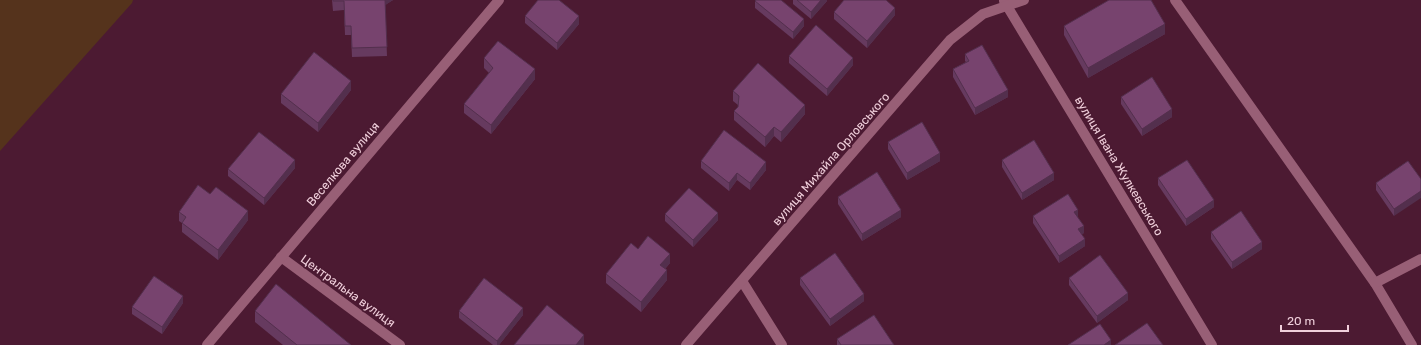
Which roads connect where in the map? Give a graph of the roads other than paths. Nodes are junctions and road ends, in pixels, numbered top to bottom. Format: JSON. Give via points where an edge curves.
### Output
{"nodes":[{"id":1,"x":499,"y":0,"type":"edge"},
{"id":2,"x":1024,"y":0,"type":"edge"},
{"id":3,"x":1175,"y":0,"type":"edge"},
{"id":4,"x":1005,"y":2,"type":"edge"},
{"id":5,"x":281,"y":257,"type":"junction"},
{"id":6,"x":1421,"y":259,"type":"edge"},
{"id":7,"x":742,"y":281,"type":"junction"},
{"id":8,"x":1375,"y":283,"type":"junction"},
{"id":9,"x":207,"y":345,"type":"edge"},
{"id":10,"x":400,"y":345,"type":"edge"},
{"id":11,"x":686,"y":345,"type":"edge"},
{"id":12,"x":782,"y":345,"type":"edge"},
{"id":13,"x":1212,"y":345,"type":"edge"},
{"id":14,"x":1412,"y":345,"type":"edge"}],
"edges":[{"from":1,"to":5,"type":"street","name":"Веселкова вулиця"},
{"from":2,"to":4,"type":"street","name":"вулиця Михайла Орловського"},
{"from":3,"to":8,"type":"street"},
{"from":4,"to":7,"type":"street","name":"вулиця Михайла Орловського","via":[[983,14],[950,40]]},
{"from":4,"to":13,"type":"street","name":"вулиця Івана Жулкевського"},
{"from":5,"to":9,"type":"street","name":"Веселкова вулиця"},
{"from":5,"to":10,"type":"street","name":"Центральна вулиця"},
{"from":6,"to":8,"type":"street"},
{"from":7,"to":11,"type":"street","name":"вулиця Михайла Орловського"},
{"from":7,"to":12,"type":"street"},
{"from":8,"to":14,"type":"street"}]}
